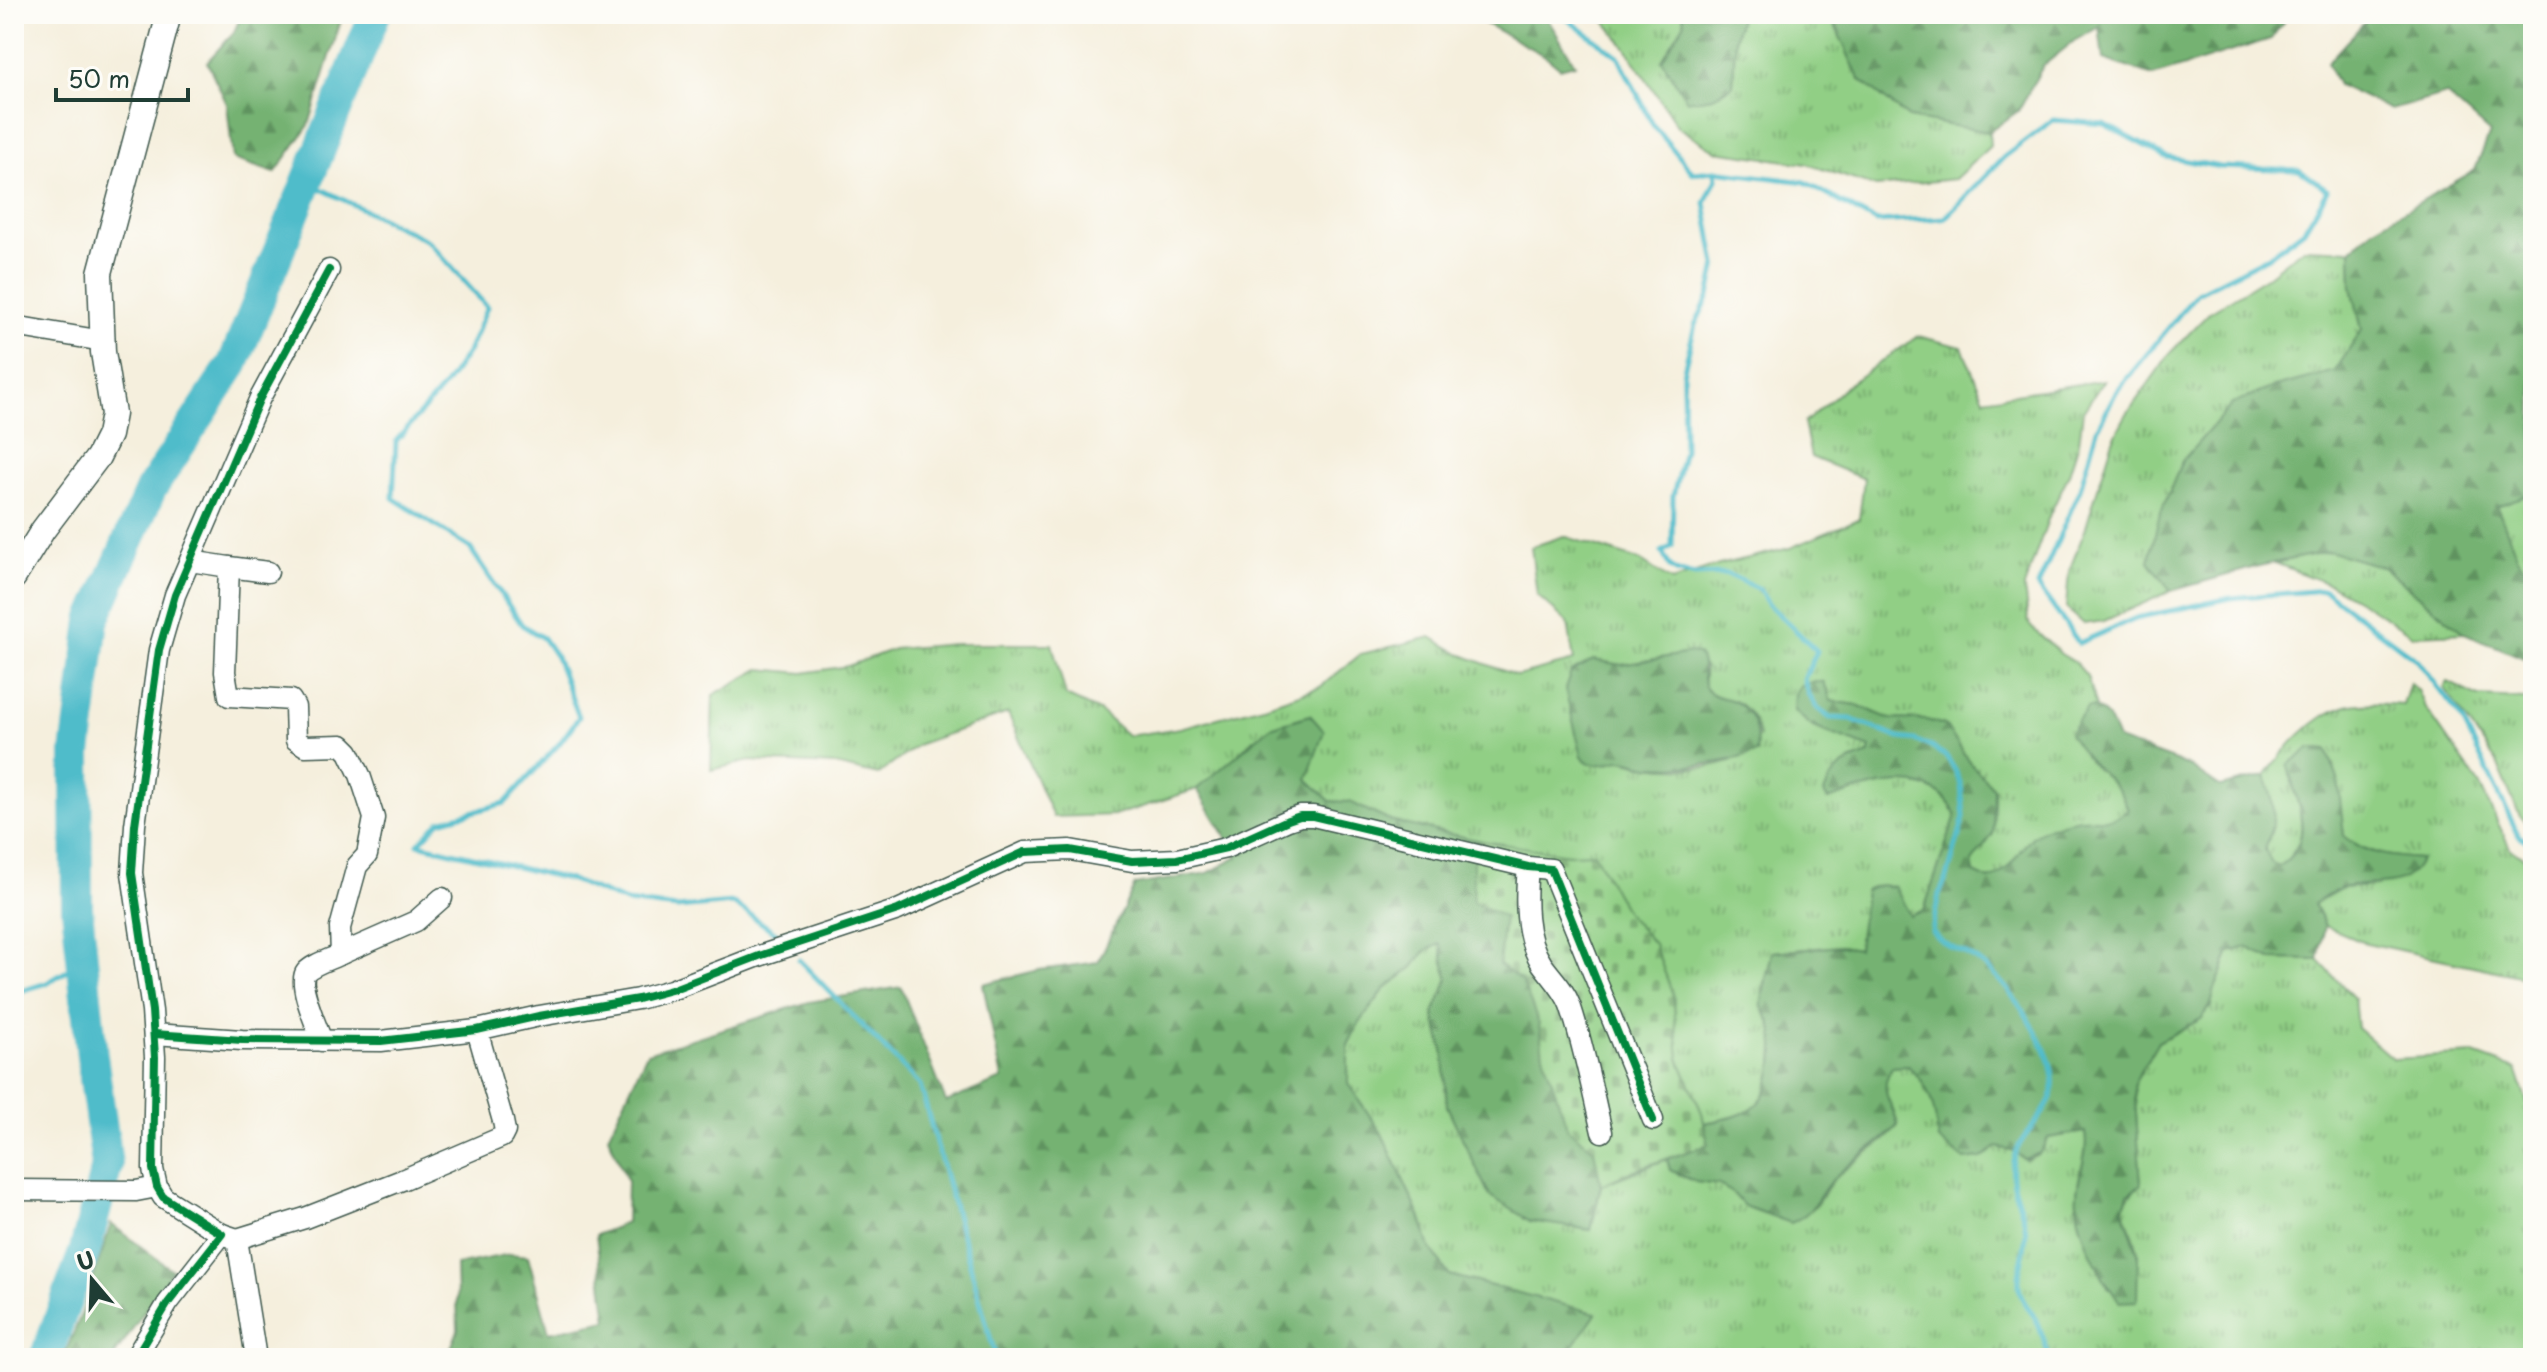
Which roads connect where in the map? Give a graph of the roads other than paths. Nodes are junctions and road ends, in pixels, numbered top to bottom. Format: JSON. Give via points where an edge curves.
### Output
{"nodes":[{"id":1,"x":169,"y":14,"type":"edge"},
{"id":2,"x":329,"y":270,"type":"dead end"},
{"id":3,"x":14,"y":326,"type":"edge"},
{"id":4,"x":103,"y":341,"type":"junction"},
{"id":5,"x":190,"y":561,"type":"junction"},
{"id":6,"x":229,"y":567,"type":"junction"},
{"id":7,"x":268,"y":572,"type":"dead end"},
{"id":8,"x":14,"y":577,"type":"edge"},
{"id":9,"x":1528,"y":867,"type":"junction"},
{"id":10,"x":442,"y":898,"type":"dead end"},
{"id":11,"x":341,"y":954,"type":"junction"},
{"id":12,"x":477,"y":1030,"type":"junction"},
{"id":13,"x":154,"y":1034,"type":"junction"},
{"id":14,"x":322,"y":1041,"type":"junction"},
{"id":15,"x":1653,"y":1120,"type":"dead end"},
{"id":16,"x":1602,"y":1132,"type":"dead end"},
{"id":17,"x":157,"y":1187,"type":"junction"},
{"id":18,"x":14,"y":1190,"type":"edge"},
{"id":19,"x":230,"y":1236,"type":"junction"},
{"id":20,"x":135,"y":1358,"type":"edge"},
{"id":21,"x":256,"y":1358,"type":"edge"}],
"edges":[{"from":1,"to":4,"type":"street","via":[[102,262]]},
{"from":2,"to":5,"type":"street","via":[[266,386]]},
{"from":3,"to":4,"type":"street"},
{"from":4,"to":8,"type":"street","via":[[113,414],[109,435]]},
{"from":5,"to":6,"type":"street"},
{"from":5,"to":13,"type":"street","via":[[159,650],[135,825],[132,873]]},
{"from":6,"to":7,"type":"street"},
{"from":6,"to":11,"type":"street","via":[[228,694],[291,700],[296,740],[305,746],[342,745],[349,752],[374,818],[367,855],[357,866],[340,928]]},
{"from":9,"to":12,"type":"street","via":[[1313,816],[1288,820],[1226,848],[1177,859],[1132,861],[1070,850],[1025,852],[898,910],[671,990]]},
{"from":9,"to":15,"type":"street","via":[[1551,869]]},
{"from":9,"to":16,"type":"street","via":[[1528,923],[1541,963],[1569,1003]]},
{"from":10,"to":11,"type":"street","via":[[416,921]]},
{"from":11,"to":14,"type":"street","via":[[307,970],[303,978]]},
{"from":12,"to":14,"type":"street","via":[[381,1041]]},
{"from":12,"to":19,"type":"street","via":[[503,1121],[502,1137],[332,1208]]},
{"from":13,"to":14,"type":"street"},
{"from":13,"to":17,"type":"street","via":[[152,1147]]},
{"from":17,"to":18,"type":"street"},
{"from":17,"to":19,"type":"street","via":[[173,1205]]},
{"from":19,"to":20,"type":"street","via":[[168,1303]]},
{"from":19,"to":21,"type":"street"}]}
